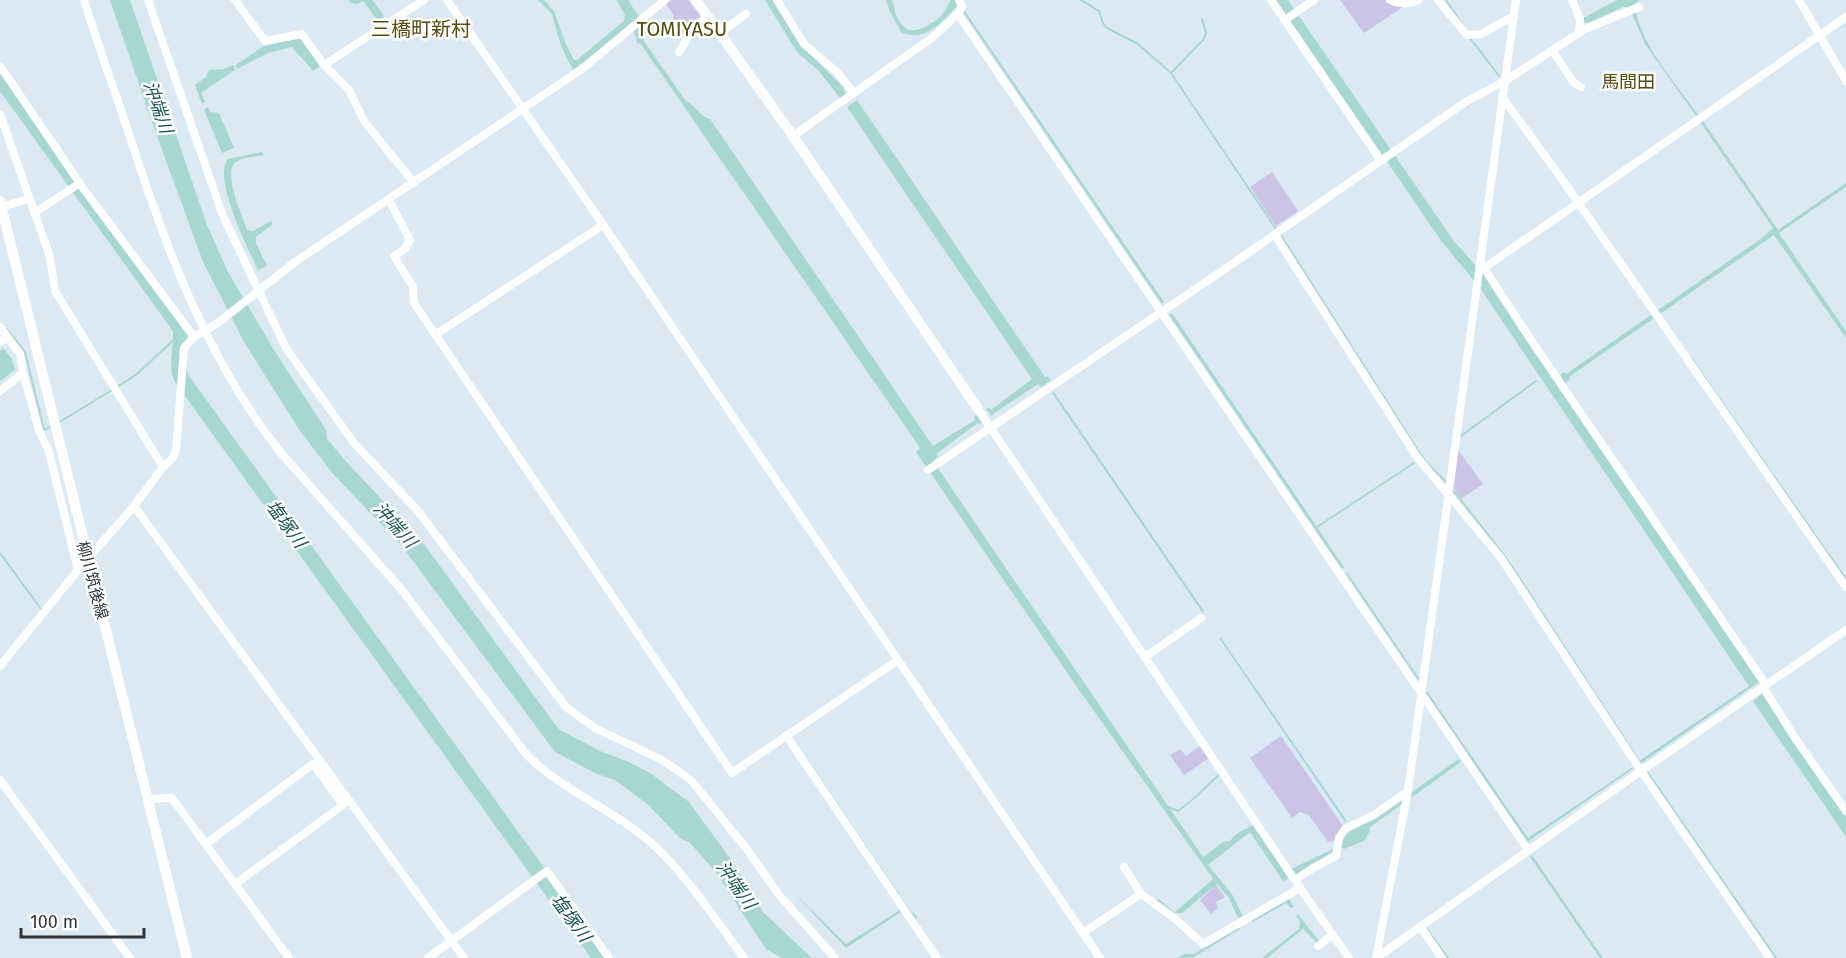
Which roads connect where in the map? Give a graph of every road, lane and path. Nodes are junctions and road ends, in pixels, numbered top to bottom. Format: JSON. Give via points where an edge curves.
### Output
{"nodes":[{"id":1,"x":84,"y":0,"type":"edge"},
{"id":2,"x":148,"y":0,"type":"edge"},
{"id":3,"x":236,"y":0,"type":"edge"},
{"id":4,"x":424,"y":0,"type":"edge"},
{"id":5,"x":447,"y":0,"type":"edge"},
{"id":6,"x":696,"y":0,"type":"edge"},
{"id":7,"x":777,"y":0,"type":"edge"},
{"id":8,"x":959,"y":0,"type":"edge"},
{"id":9,"x":1271,"y":0,"type":"edge"},
{"id":10,"x":1314,"y":0,"type":"edge"},
{"id":11,"x":1390,"y":0,"type":"edge"},
{"id":12,"x":1418,"y":0,"type":"edge"},
{"id":13,"x":1438,"y":0,"type":"edge"},
{"id":14,"x":1516,"y":0,"type":"edge"},
{"id":15,"x":1572,"y":0,"type":"edge"},
{"id":16,"x":1799,"y":0,"type":"edge"},
{"id":17,"x":662,"y":1,"type":"edge"},
{"id":18,"x":1639,"y":7,"type":"dead end"},
{"id":19,"x":746,"y":14,"type":"dead end"},
{"id":20,"x":958,"y":14,"type":"junction"},
{"id":21,"x":708,"y":16,"type":"junction"},
{"id":22,"x":1514,"y":16,"type":"junction"},
{"id":23,"x":1846,"y":17,"type":"edge"},
{"id":24,"x":1285,"y":20,"type":"junction"},
{"id":25,"x":720,"y":33,"type":"junction"},
{"id":26,"x":1579,"y":33,"type":"junction"},
{"id":27,"x":1819,"y":36,"type":"junction"},
{"id":28,"x":1552,"y":50,"type":"junction"},
{"id":29,"x":679,"y":52,"type":"dead end"},
{"id":30,"x":324,"y":65,"type":"junction"},
{"id":31,"x":0,"y":66,"type":"edge"},
{"id":32,"x":1505,"y":81,"type":"junction"},
{"id":33,"x":1846,"y":81,"type":"edge"},
{"id":34,"x":1581,"y":87,"type":"dead end"},
{"id":35,"x":852,"y":94,"type":"junction"},
{"id":36,"x":1502,"y":97,"type":"junction"},
{"id":37,"x":523,"y":108,"type":"junction"},
{"id":38,"x":0,"y":114,"type":"edge"},
{"id":39,"x":793,"y":136,"type":"junction"},
{"id":40,"x":1381,"y":161,"type":"junction"},
{"id":41,"x":80,"y":183,"type":"junction"},
{"id":42,"x":414,"y":183,"type":"junction"},
{"id":43,"x":29,"y":199,"type":"junction"},
{"id":44,"x":389,"y":200,"type":"junction"},
{"id":45,"x":1577,"y":203,"type":"junction"},
{"id":46,"x":1,"y":204,"type":"edge"},
{"id":47,"x":34,"y":213,"type":"junction"},
{"id":48,"x":603,"y":225,"type":"junction"},
{"id":49,"x":1275,"y":235,"type":"junction"},
{"id":50,"x":1480,"y":268,"type":"junction"},
{"id":51,"x":260,"y":290,"type":"junction"},
{"id":52,"x":1162,"y":312,"type":"junction"},
{"id":53,"x":0,"y":327,"type":"edge"},
{"id":54,"x":204,"y":331,"type":"junction"},
{"id":55,"x":435,"y":335,"type":"junction"},
{"id":56,"x":7,"y":337,"type":"junction"},
{"id":57,"x":194,"y":338,"type":"junction"},
{"id":58,"x":0,"y":342,"type":"edge"},
{"id":59,"x":23,"y":373,"type":"junction"},
{"id":60,"x":0,"y":390,"type":"edge"},
{"id":61,"x":978,"y":410,"type":"joint"},
{"id":62,"x":989,"y":425,"type":"junction"},
{"id":63,"x":163,"y":467,"type":"junction"},
{"id":64,"x":928,"y":470,"type":"dead end"},
{"id":65,"x":1449,"y":494,"type":"junction"},
{"id":66,"x":134,"y":506,"type":"junction"},
{"id":67,"x":88,"y":561,"type":"junction"},
{"id":68,"x":78,"y":570,"type":"junction"},
{"id":69,"x":1846,"y":587,"type":"edge"},
{"id":70,"x":1201,"y":618,"type":"dead end"},
{"id":71,"x":1846,"y":630,"type":"edge"},
{"id":72,"x":1145,"y":657,"type":"junction"},
{"id":73,"x":898,"y":660,"type":"junction"},
{"id":74,"x":0,"y":666,"type":"edge"},
{"id":75,"x":1764,"y":686,"type":"junction"},
{"id":76,"x":1421,"y":694,"type":"junction"},
{"id":77,"x":786,"y":735,"type":"junction"},
{"id":78,"x":1641,"y":771,"type":"junction"},
{"id":79,"x":0,"y":780,"type":"edge"},
{"id":80,"x":3,"y":789,"type":"edge"},
{"id":81,"x":1408,"y":791,"type":"junction"},
{"id":82,"x":148,"y":799,"type":"junction"},
{"id":83,"x":1846,"y":811,"type":"edge"},
{"id":84,"x":206,"y":844,"type":"junction"},
{"id":85,"x":1527,"y":850,"type":"junction"},
{"id":86,"x":1124,"y":867,"type":"dead end"},
{"id":87,"x":235,"y":884,"type":"junction"},
{"id":88,"x":1298,"y":884,"type":"junction"},
{"id":89,"x":1141,"y":894,"type":"junction"},
{"id":90,"x":1420,"y":926,"type":"junction"},
{"id":91,"x":1083,"y":933,"type":"junction"},
{"id":92,"x":1333,"y":934,"type":"junction"},
{"id":93,"x":452,"y":941,"type":"junction"},
{"id":94,"x":1318,"y":946,"type":"dead end"},
{"id":95,"x":130,"y":958,"type":"edge"},
{"id":96,"x":187,"y":958,"type":"edge"},
{"id":97,"x":289,"y":958,"type":"edge"},
{"id":98,"x":428,"y":958,"type":"edge"},
{"id":99,"x":464,"y":958,"type":"edge"},
{"id":100,"x":609,"y":958,"type":"edge"},
{"id":101,"x":744,"y":958,"type":"edge"},
{"id":102,"x":836,"y":958,"type":"edge"},
{"id":103,"x":937,"y":958,"type":"edge"},
{"id":104,"x":1100,"y":958,"type":"edge"},
{"id":105,"x":1349,"y":958,"type":"edge"},
{"id":106,"x":1376,"y":958,"type":"edge"},
{"id":107,"x":1443,"y":958,"type":"edge"},
{"id":108,"x":1770,"y":958,"type":"edge"}],
"edges":[{"from":1,"to":54,"type":"street","via":[[148,195]]},
{"from":2,"to":51,"type":"street","via":[[223,216]]},
{"from":3,"to":30,"type":"street","via":[[265,41],[302,34]]},
{"from":4,"to":30,"type":"street"},
{"from":5,"to":37,"type":"street"},
{"from":6,"to":21,"type":"main road"},
{"from":7,"to":35,"type":"street","via":[[804,44],[837,72]]},
{"from":8,"to":20,"type":"street","via":[[962,6]]},
{"from":9,"to":24,"type":"street"},
{"from":10,"to":24,"type":"street"},
{"from":11,"to":12,"type":"street"},
{"from":13,"to":22,"type":"street","via":[[1467,35],[1481,34]]},
{"from":14,"to":22,"type":"street"},
{"from":15,"to":26,"type":"street","via":[[1580,19]]},
{"from":16,"to":27,"type":"street"},
{"from":17,"to":37,"type":"street","via":[[582,69]]},
{"from":18,"to":26,"type":"street"},
{"from":19,"to":25,"type":"street"},
{"from":20,"to":35,"type":"street","via":[[933,37]]},
{"from":20,"to":52,"type":"street"},
{"from":21,"to":25,"type":"main road"},
{"from":21,"to":29,"type":"street","via":[[696,25]]},
{"from":22,"to":32,"type":"street"},
{"from":23,"to":27,"type":"street"},
{"from":24,"to":40,"type":"street"},
{"from":25,"to":39,"type":"main road"},
{"from":26,"to":28,"type":"street"},
{"from":27,"to":33,"type":"street"},
{"from":27,"to":45,"type":"street"},
{"from":28,"to":32,"type":"street"},
{"from":28,"to":34,"type":"street","via":[[1574,83]]},
{"from":30,"to":42,"type":"street","via":[[349,90],[364,121]]},
{"from":31,"to":41,"type":"street"},
{"from":32,"to":36,"type":"street"},
{"from":32,"to":40,"type":"street","via":[[1467,101]]},
{"from":35,"to":39,"type":"street"},
{"from":36,"to":45,"type":"street"},
{"from":36,"to":50,"type":"street"},
{"from":37,"to":42,"type":"street"},
{"from":37,"to":48,"type":"street"},
{"from":38,"to":43,"type":"street"},
{"from":39,"to":61,"type":"main road"},
{"from":40,"to":49,"type":"street"},
{"from":41,"to":47,"type":"street"},
{"from":41,"to":57,"type":"street"},
{"from":42,"to":44,"type":"street"},
{"from":43,"to":46,"type":"street"},
{"from":43,"to":47,"type":"street"},
{"from":44,"to":51,"type":"street"},
{"from":44,"to":55,"type":"street","via":[[410,240],[394,256],[413,287],[414,303]]},
{"from":45,"to":50,"type":"street"},
{"from":45,"to":69,"type":"street"},
{"from":46,"to":67,"type":"main road","name":"柳川筑後線"},
{"from":47,"to":63,"type":"street","via":[[50,257],[55,291]]},
{"from":48,"to":55,"type":"street"},
{"from":48,"to":73,"type":"street"},
{"from":49,"to":52,"type":"street"},
{"from":49,"to":65,"type":"street","via":[[1417,457]]},
{"from":50,"to":65,"type":"street"},
{"from":50,"to":75,"type":"street"},
{"from":51,"to":54,"type":"street"},
{"from":51,"to":102,"type":"street","via":[[286,348],[354,443],[418,511],[566,707],[595,728],[662,760],[691,780],[779,895]]},
{"from":52,"to":62,"type":"street"},
{"from":52,"to":76,"type":"street"},
{"from":53,"to":56,"type":"street"},
{"from":54,"to":57,"type":"street"},
{"from":54,"to":101,"type":"street","via":[[263,431],[401,589],[526,755],[649,841],[685,880]]},
{"from":55,"to":77,"type":"street","via":[[732,773]]},
{"from":56,"to":58,"type":"street"},
{"from":56,"to":59,"type":"street","via":[[20,354]]},
{"from":57,"to":63,"type":"street","via":[[184,348],[176,451]]},
{"from":59,"to":60,"type":"street"},
{"from":59,"to":68,"type":"street","via":[[49,452]]},
{"from":61,"to":62,"type":"street"},
{"from":62,"to":64,"type":"street"},
{"from":62,"to":72,"type":"street"},
{"from":63,"to":66,"type":"street"},
{"from":65,"to":76,"type":"street"},
{"from":65,"to":78,"type":"street","via":[[1501,558]]},
{"from":66,"to":67,"type":"street"},
{"from":66,"to":93,"type":"street"},
{"from":67,"to":68,"type":"street"},
{"from":67,"to":82,"type":"main road","name":"柳川筑後線"},
{"from":68,"to":74,"type":"street"},
{"from":70,"to":72,"type":"street"},
{"from":71,"to":75,"type":"street"},
{"from":72,"to":88,"type":"street"},
{"from":73,"to":77,"type":"street"},
{"from":73,"to":91,"type":"street"},
{"from":75,"to":78,"type":"street"},
{"from":75,"to":83,"type":"street"},
{"from":76,"to":81,"type":"street"},
{"from":76,"to":85,"type":"street"},
{"from":77,"to":103,"type":"street"},
{"from":78,"to":85,"type":"street"},
{"from":78,"to":108,"type":"street"},
{"from":79,"to":80,"type":"street"},
{"from":80,"to":95,"type":"street"},
{"from":81,"to":88,"type":"street","via":[[1345,829],[1336,856],[1312,868]]},
{"from":81,"to":106,"type":"street"},
{"from":82,"to":84,"type":"street","via":[[172,798]]},
{"from":82,"to":96,"type":"main road","name":"柳川筑後線"},
{"from":84,"to":87,"type":"street"},
{"from":84,"to":87,"type":"street","via":[[313,764],[343,805]]},
{"from":85,"to":90,"type":"street"},
{"from":86,"to":89,"type":"street"},
{"from":87,"to":97,"type":"street"},
{"from":88,"to":89,"type":"street","via":[[1203,944]]},
{"from":88,"to":92,"type":"street"},
{"from":89,"to":91,"type":"street"},
{"from":90,"to":106,"type":"street"},
{"from":90,"to":107,"type":"street"},
{"from":91,"to":104,"type":"street"},
{"from":92,"to":94,"type":"street"},
{"from":92,"to":105,"type":"street"},
{"from":93,"to":98,"type":"street"},
{"from":93,"to":99,"type":"street"},
{"from":93,"to":100,"type":"street","via":[[547,871]]}]}
